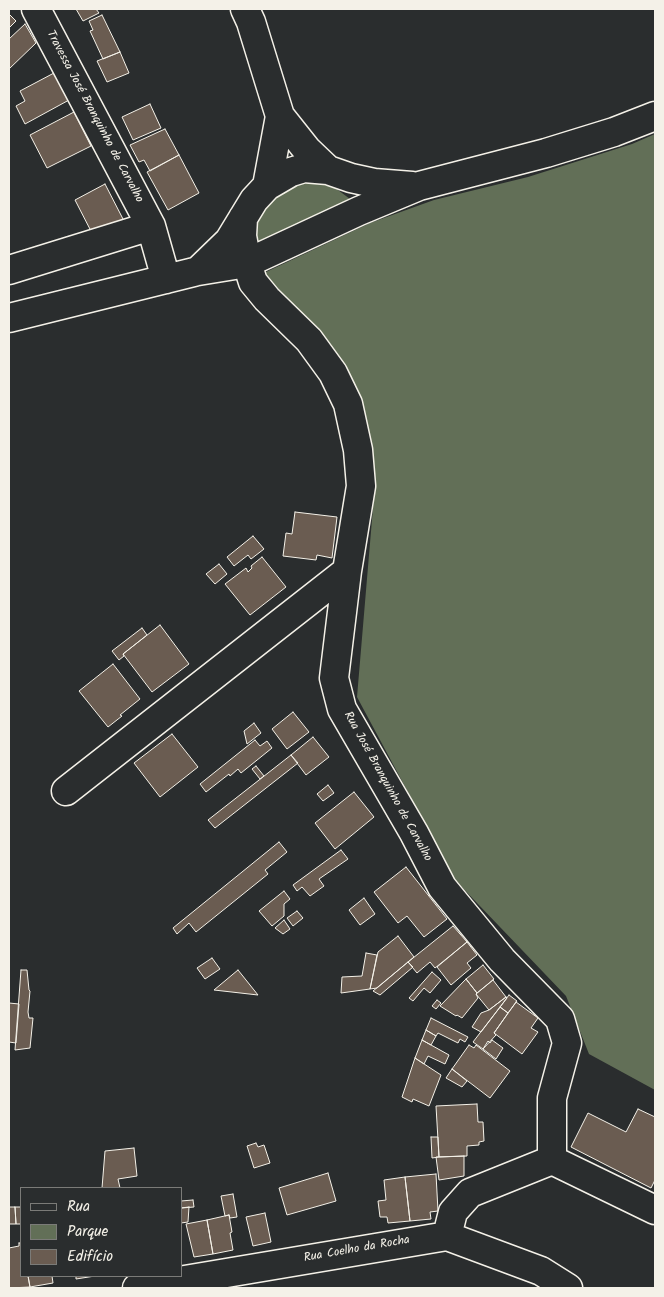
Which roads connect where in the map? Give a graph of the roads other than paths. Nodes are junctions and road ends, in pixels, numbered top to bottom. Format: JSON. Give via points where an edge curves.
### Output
{"nodes":[{"id":1,"x":36,"y":9,"type":"edge"},
{"id":2,"x":245,"y":9,"type":"edge"},
{"id":3,"x":280,"y":116,"type":"junction"},
{"id":4,"x":655,"y":116,"type":"edge"},
{"id":5,"x":340,"y":174,"type":"junction"},
{"id":6,"x":267,"y":186,"type":"junction"},
{"id":7,"x":419,"y":186,"type":"junction"},
{"id":8,"x":359,"y":211,"type":"junction"},
{"id":9,"x":243,"y":218,"type":"junction"},
{"id":10,"x":151,"y":226,"type":"junction"},
{"id":11,"x":247,"y":263,"type":"junction"},
{"id":12,"x":9,"y":270,"type":"edge"},
{"id":13,"x":198,"y":271,"type":"junction"},
{"id":14,"x":166,"y":279,"type":"junction"},
{"id":15,"x":9,"y":318,"type":"edge"},
{"id":16,"x":347,"y":571,"type":"junction"},
{"id":17,"x":66,"y":791,"type":"dead end"},
{"id":18,"x":552,"y":1160,"type":"junction"},
{"id":19,"x":655,"y":1210,"type":"edge"},
{"id":20,"x":447,"y":1236,"type":"junction"},
{"id":21,"x":137,"y":1288,"type":"edge"},
{"id":22,"x":568,"y":1288,"type":"edge"}],
"edges":[{"from":1,"to":10,"type":"street","name":"Travessa José Branquinho de Carvalho"},
{"from":2,"to":3,"type":"street"},
{"from":3,"to":5,"type":"street","via":[[307,150]]},
{"from":3,"to":6,"type":"street"},
{"from":4,"to":7,"type":"street","via":[[546,153]]},
{"from":5,"to":6,"type":"street","via":[[304,168],[290,172]]},
{"from":5,"to":7,"type":"street","via":[[374,184]]},
{"from":5,"to":8,"type":"street","via":[[358,188],[361,198]]},
{"from":6,"to":9,"type":"street"},
{"from":7,"to":8,"type":"street"},
{"from":8,"to":11,"type":"street"},
{"from":9,"to":11,"type":"street","name":"Rua José Branquinho de Carvalho","via":[[242,236]]},
{"from":9,"to":13,"type":"street","via":[[229,241]]},
{"from":10,"to":12,"type":"street"},
{"from":10,"to":14,"type":"street"},
{"from":11,"to":13,"type":"street"},
{"from":11,"to":16,"type":"street","name":"Rua José Branquinho de Carvalho","via":[[254,282],[267,300],[309,340],[333,373],[348,404],[362,486]]},
{"from":13,"to":14,"type":"street"},
{"from":14,"to":15,"type":"street"},
{"from":16,"to":17,"type":"street"},
{"from":16,"to":18,"type":"street","name":"Rua José Branquinho de Carvalho","via":[[334,678],[342,709],[414,832],[442,887],[502,960],[560,1020],[567,1043],[552,1098]]},
{"from":18,"to":19,"type":"street"},
{"from":18,"to":20,"type":"street","via":[[470,1193],[453,1212]]},
{"from":20,"to":21,"type":"street","name":"Rua Coelho da Rocha"},
{"from":20,"to":22,"type":"street","name":"Rua Coelho da Rocha","via":[[541,1271]]}]}
